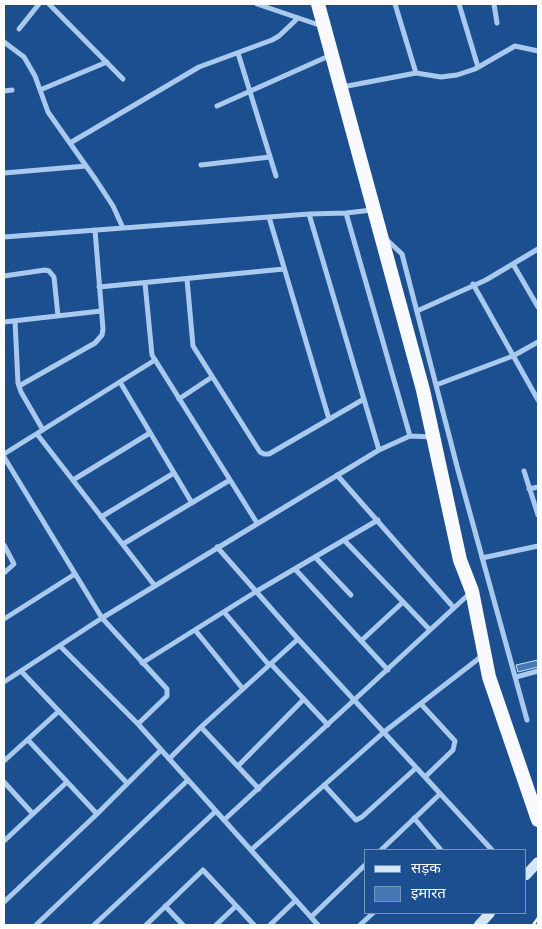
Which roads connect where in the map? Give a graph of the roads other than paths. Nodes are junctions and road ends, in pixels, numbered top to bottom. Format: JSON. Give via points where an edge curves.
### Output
{"nodes":[{"id":1,"x":39,"y":4,"type":"edge"},
{"id":2,"x":49,"y":4,"type":"edge"},
{"id":3,"x":257,"y":4,"type":"edge"},
{"id":4,"x":318,"y":4,"type":"edge"},
{"id":5,"x":395,"y":4,"type":"edge"},
{"id":6,"x":459,"y":4,"type":"edge"},
{"id":7,"x":494,"y":4,"type":"edge"},
{"id":8,"x":298,"y":18,"type":"junction"},
{"id":9,"x":497,"y":23,"type":"dead end"},
{"id":10,"x":324,"y":27,"type":"junction"},
{"id":11,"x":19,"y":29,"type":"dead end"},
{"id":12,"x":4,"y":42,"type":"edge"},
{"id":13,"x":538,"y":50,"type":"edge"},
{"id":14,"x":238,"y":53,"type":"junction"},
{"id":15,"x":332,"y":55,"type":"junction"},
{"id":16,"x":107,"y":62,"type":"junction"},
{"id":17,"x":478,"y":67,"type":"junction"},
{"id":18,"x":416,"y":73,"type":"junction"},
{"id":19,"x":123,"y":79,"type":"dead end"},
{"id":20,"x":341,"y":87,"type":"junction"},
{"id":21,"x":12,"y":90,"type":"dead end"},
{"id":22,"x":40,"y":90,"type":"junction"},
{"id":23,"x":4,"y":91,"type":"edge"},
{"id":24,"x":250,"y":92,"type":"junction"},
{"id":25,"x":217,"y":106,"type":"dead end"},
{"id":26,"x":70,"y":143,"type":"junction"},
{"id":27,"x":270,"y":157,"type":"junction"},
{"id":28,"x":201,"y":165,"type":"dead end"},
{"id":29,"x":86,"y":166,"type":"junction"},
{"id":30,"x":4,"y":173,"type":"edge"},
{"id":31,"x":276,"y":176,"type":"dead end"},
{"id":32,"x":374,"y":209,"type":"junction"},
{"id":33,"x":346,"y":213,"type":"junction"},
{"id":34,"x":309,"y":214,"type":"junction"},
{"id":35,"x":269,"y":217,"type":"junction"},
{"id":36,"x":123,"y":228,"type":"junction"},
{"id":37,"x":95,"y":230,"type":"junction"},
{"id":38,"x":380,"y":234,"type":"junction"},
{"id":39,"x":4,"y":237,"type":"edge"},
{"id":40,"x":538,"y":249,"type":"edge"},
{"id":41,"x":513,"y":264,"type":"junction"},
{"id":42,"x":284,"y":269,"type":"junction"},
{"id":43,"x":4,"y":276,"type":"edge"},
{"id":44,"x":187,"y":279,"type":"junction"},
{"id":45,"x":145,"y":283,"type":"junction"},
{"id":46,"x":473,"y":284,"type":"junction"},
{"id":47,"x":99,"y":287,"type":"junction"},
{"id":48,"x":538,"y":307,"type":"edge"},
{"id":49,"x":101,"y":311,"type":"junction"},
{"id":50,"x":417,"y":311,"type":"junction"},
{"id":51,"x":58,"y":316,"type":"junction"},
{"id":52,"x":15,"y":321,"type":"junction"},
{"id":53,"x":4,"y":322,"type":"edge"},
{"id":54,"x":538,"y":342,"type":"edge"},
{"id":55,"x":513,"y":356,"type":"junction"},
{"id":56,"x":155,"y":360,"type":"junction"},
{"id":57,"x":212,"y":377,"type":"junction"},
{"id":58,"x":120,"y":382,"type":"junction"},
{"id":59,"x":436,"y":385,"type":"junction"},
{"id":60,"x":19,"y":386,"type":"junction"},
{"id":61,"x":179,"y":399,"type":"junction"},
{"id":62,"x":364,"y":399,"type":"junction"},
{"id":63,"x":538,"y":400,"type":"edge"},
{"id":64,"x":329,"y":419,"type":"junction"},
{"id":65,"x":43,"y":430,"type":"junction"},
{"id":66,"x":150,"y":433,"type":"junction"},
{"id":67,"x":37,"y":434,"type":"junction"},
{"id":68,"x":410,"y":436,"type":"junction"},
{"id":69,"x":433,"y":437,"type":"junction"},
{"id":70,"x":379,"y":450,"type":"junction"},
{"id":71,"x":4,"y":456,"type":"edge"},
{"id":72,"x":524,"y":471,"type":"dead end"},
{"id":73,"x":174,"y":473,"type":"junction"},
{"id":74,"x":338,"y":475,"type":"junction"},
{"id":75,"x":73,"y":480,"type":"junction"},
{"id":76,"x":230,"y":480,"type":"junction"},
{"id":77,"x":538,"y":487,"type":"edge"},
{"id":78,"x":530,"y":489,"type":"junction"},
{"id":79,"x":192,"y":503,"type":"junction"},
{"id":80,"x":538,"y":515,"type":"edge"},
{"id":81,"x":101,"y":517,"type":"junction"},
{"id":82,"x":378,"y":520,"type":"junction"},
{"id":83,"x":257,"y":523,"type":"junction"},
{"id":84,"x":344,"y":540,"type":"junction"},
{"id":85,"x":123,"y":544,"type":"junction"},
{"id":86,"x":4,"y":545,"type":"edge"},
{"id":87,"x":538,"y":546,"type":"edge"},
{"id":88,"x":217,"y":548,"type":"junction"},
{"id":89,"x":315,"y":557,"type":"junction"},
{"id":90,"x":482,"y":558,"type":"junction"},
{"id":91,"x":295,"y":569,"type":"junction"},
{"id":92,"x":4,"y":573,"type":"edge"},
{"id":93,"x":75,"y":574,"type":"junction"},
{"id":94,"x":155,"y":586,"type":"junction"},
{"id":95,"x":257,"y":591,"type":"junction"},
{"id":96,"x":351,"y":595,"type":"dead end"},
{"id":97,"x":468,"y":595,"type":"dead end"},
{"id":98,"x":403,"y":602,"type":"junction"},
{"id":99,"x":454,"y":608,"type":"junction"},
{"id":100,"x":224,"y":612,"type":"junction"},
{"id":101,"x":102,"y":618,"type":"junction"},
{"id":102,"x":4,"y":619,"type":"edge"},
{"id":103,"x":195,"y":630,"type":"junction"},
{"id":104,"x":430,"y":630,"type":"junction"},
{"id":105,"x":298,"y":639,"type":"junction"},
{"id":106,"x":361,"y":640,"type":"junction"},
{"id":107,"x":60,"y":646,"type":"junction"},
{"id":108,"x":485,"y":654,"type":"junction"},
{"id":109,"x":142,"y":662,"type":"junction"},
{"id":110,"x":270,"y":665,"type":"junction"},
{"id":111,"x":388,"y":670,"type":"junction"},
{"id":112,"x":21,"y":671,"type":"junction"},
{"id":113,"x":538,"y":671,"type":"edge"},
{"id":114,"x":516,"y":677,"type":"junction"},
{"id":115,"x":4,"y":682,"type":"edge"},
{"id":116,"x":243,"y":689,"type":"junction"},
{"id":117,"x":304,"y":699,"type":"junction"},
{"id":118,"x":355,"y":701,"type":"junction"},
{"id":119,"x":421,"y":704,"type":"junction"},
{"id":120,"x":59,"y":711,"type":"junction"},
{"id":121,"x":528,"y":720,"type":"dead end"},
{"id":122,"x":138,"y":724,"type":"junction"},
{"id":123,"x":328,"y":725,"type":"junction"},
{"id":124,"x":201,"y":728,"type":"junction"},
{"id":125,"x":384,"y":732,"type":"junction"},
{"id":126,"x":28,"y":740,"type":"junction"},
{"id":127,"x":161,"y":750,"type":"junction"},
{"id":128,"x":169,"y":759,"type":"junction"},
{"id":129,"x":4,"y":761,"type":"edge"},
{"id":130,"x":238,"y":766,"type":"junction"},
{"id":131,"x":416,"y":768,"type":"junction"},
{"id":132,"x":425,"y":777,"type":"junction"},
{"id":133,"x":188,"y":780,"type":"junction"},
{"id":134,"x":4,"y":782,"type":"edge"},
{"id":135,"x":67,"y":782,"type":"junction"},
{"id":136,"x":127,"y":784,"type":"junction"},
{"id":137,"x":324,"y":785,"type":"junction"},
{"id":138,"x":259,"y":789,"type":"junction"},
{"id":139,"x":440,"y":794,"type":"junction"},
{"id":140,"x":216,"y":811,"type":"junction"},
{"id":141,"x":33,"y":814,"type":"junction"},
{"id":142,"x":97,"y":814,"type":"junction"},
{"id":143,"x":414,"y":818,"type":"junction"},
{"id":144,"x":224,"y":820,"type":"junction"},
{"id":145,"x":538,"y":820,"type":"edge"},
{"id":146,"x":4,"y":841,"type":"edge"},
{"id":147,"x":382,"y":849,"type":"edge"},
{"id":148,"x":440,"y":849,"type":"edge"},
{"id":149,"x":491,"y":849,"type":"edge"},
{"id":150,"x":251,"y":850,"type":"junction"},
{"id":151,"x":538,"y":862,"type":"edge"},
{"id":152,"x":364,"y":866,"type":"edge"},
{"id":153,"x":527,"y":874,"type":"edge"},
{"id":154,"x":296,"y":900,"type":"junction"},
{"id":155,"x":4,"y":902,"type":"edge"},
{"id":156,"x":165,"y":906,"type":"junction"},
{"id":157,"x":236,"y":906,"type":"junction"},
{"id":158,"x":372,"y":914,"type":"edge"},
{"id":159,"x":489,"y":914,"type":"edge"},
{"id":160,"x":311,"y":917,"type":"junction"},
{"id":161,"x":36,"y":925,"type":"edge"},
{"id":162,"x":94,"y":925,"type":"edge"},
{"id":163,"x":146,"y":925,"type":"edge"},
{"id":164,"x":183,"y":925,"type":"edge"},
{"id":165,"x":216,"y":925,"type":"edge"},
{"id":166,"x":254,"y":925,"type":"edge"},
{"id":167,"x":270,"y":925,"type":"edge"},
{"id":168,"x":318,"y":925,"type":"edge"},
{"id":169,"x":360,"y":925,"type":"edge"},
{"id":170,"x":478,"y":925,"type":"edge"}],
"edges":[{"from":1,"to":11,"type":"street"},
{"from":2,"to":16,"type":"street"},
{"from":3,"to":8,"type":"street"},
{"from":4,"to":10,"type":"highway"},
{"from":5,"to":18,"type":"street"},
{"from":6,"to":17,"type":"street"},
{"from":7,"to":9,"type":"street"},
{"from":8,"to":10,"type":"street"},
{"from":8,"to":14,"type":"street","via":[[279,36]]},
{"from":10,"to":15,"type":"highway"},
{"from":12,"to":22,"type":"street","via":[[24,58]]},
{"from":13,"to":17,"type":"street","via":[[514,46]]},
{"from":14,"to":24,"type":"street"},
{"from":14,"to":26,"type":"street","via":[[194,70]]},
{"from":15,"to":20,"type":"highway"},
{"from":15,"to":24,"type":"street"},
{"from":16,"to":19,"type":"street"},
{"from":16,"to":22,"type":"street"},
{"from":17,"to":18,"type":"street","via":[[449,76]]},
{"from":18,"to":20,"type":"street"},
{"from":20,"to":32,"type":"highway"},
{"from":21,"to":23,"type":"street"},
{"from":22,"to":26,"type":"street","via":[[46,108]]},
{"from":24,"to":25,"type":"street"},
{"from":24,"to":27,"type":"street"},
{"from":26,"to":29,"type":"street"},
{"from":27,"to":28,"type":"street"},
{"from":27,"to":31,"type":"street"},
{"from":29,"to":30,"type":"street"},
{"from":29,"to":36,"type":"street","via":[[113,206]]},
{"from":32,"to":33,"type":"street"},
{"from":32,"to":38,"type":"highway"},
{"from":33,"to":34,"type":"street"},
{"from":33,"to":68,"type":"street"},
{"from":34,"to":35,"type":"street"},
{"from":34,"to":62,"type":"street"},
{"from":35,"to":36,"type":"street"},
{"from":35,"to":42,"type":"street"},
{"from":36,"to":37,"type":"street"},
{"from":37,"to":39,"type":"street"},
{"from":37,"to":47,"type":"street"},
{"from":38,"to":50,"type":"street","via":[[402,254]]},
{"from":38,"to":69,"type":"highway"},
{"from":40,"to":41,"type":"street"},
{"from":41,"to":46,"type":"street"},
{"from":41,"to":48,"type":"street"},
{"from":42,"to":44,"type":"street"},
{"from":42,"to":64,"type":"street"},
{"from":43,"to":51,"type":"street","via":[[49,271],[54,277]]},
{"from":44,"to":45,"type":"street"},
{"from":44,"to":57,"type":"street","via":[[192,342]]},
{"from":45,"to":47,"type":"street"},
{"from":45,"to":56,"type":"street","via":[[150,349]]},
{"from":46,"to":50,"type":"street"},
{"from":46,"to":55,"type":"street"},
{"from":47,"to":49,"type":"street"},
{"from":49,"to":51,"type":"street"},
{"from":49,"to":60,"type":"street","via":[[103,329],[99,340]]},
{"from":50,"to":59,"type":"street"},
{"from":51,"to":52,"type":"street"},
{"from":52,"to":53,"type":"street"},
{"from":52,"to":60,"type":"street"},
{"from":54,"to":55,"type":"street"},
{"from":55,"to":59,"type":"street"},
{"from":55,"to":63,"type":"street"},
{"from":56,"to":58,"type":"street"},
{"from":56,"to":61,"type":"street"},
{"from":57,"to":61,"type":"street"},
{"from":57,"to":64,"type":"street","via":[[256,448],[264,454]]},
{"from":58,"to":65,"type":"street"},
{"from":58,"to":66,"type":"street"},
{"from":59,"to":90,"type":"street"},
{"from":60,"to":65,"type":"street"},
{"from":61,"to":76,"type":"street"},
{"from":62,"to":64,"type":"street"},
{"from":62,"to":70,"type":"street"},
{"from":65,"to":67,"type":"street"},
{"from":66,"to":73,"type":"street"},
{"from":66,"to":75,"type":"street"},
{"from":67,"to":71,"type":"street"},
{"from":67,"to":75,"type":"street"},
{"from":68,"to":69,"type":"street"},
{"from":68,"to":70,"type":"street"},
{"from":69,"to":108,"type":"highway"},
{"from":70,"to":74,"type":"street"},
{"from":71,"to":93,"type":"street"},
{"from":72,"to":78,"type":"street"},
{"from":73,"to":79,"type":"street"},
{"from":73,"to":81,"type":"street"},
{"from":74,"to":82,"type":"street"},
{"from":74,"to":83,"type":"street"},
{"from":75,"to":81,"type":"street"},
{"from":76,"to":79,"type":"street"},
{"from":76,"to":83,"type":"street"},
{"from":77,"to":78,"type":"street"},
{"from":78,"to":80,"type":"street"},
{"from":79,"to":85,"type":"street"},
{"from":81,"to":85,"type":"street"},
{"from":82,"to":84,"type":"street"},
{"from":82,"to":99,"type":"street"},
{"from":83,"to":88,"type":"street"},
{"from":84,"to":89,"type":"street"},
{"from":84,"to":98,"type":"street"},
{"from":85,"to":94,"type":"street"},
{"from":86,"to":92,"type":"street","via":[[14,564]]},
{"from":87,"to":90,"type":"street"},
{"from":88,"to":94,"type":"street"},
{"from":88,"to":95,"type":"street"},
{"from":89,"to":91,"type":"street"},
{"from":89,"to":96,"type":"street"},
{"from":90,"to":114,"type":"street"},
{"from":91,"to":95,"type":"street"},
{"from":91,"to":106,"type":"street"},
{"from":93,"to":101,"type":"street"},
{"from":93,"to":102,"type":"street"},
{"from":94,"to":101,"type":"street"},
{"from":95,"to":100,"type":"street"},
{"from":95,"to":105,"type":"street"},
{"from":97,"to":99,"type":"street"},
{"from":98,"to":104,"type":"street"},
{"from":98,"to":106,"type":"street"},
{"from":99,"to":104,"type":"street"},
{"from":100,"to":103,"type":"street"},
{"from":100,"to":110,"type":"street"},
{"from":101,"to":107,"type":"street"},
{"from":101,"to":109,"type":"street"},
{"from":103,"to":109,"type":"street"},
{"from":103,"to":116,"type":"street"},
{"from":104,"to":111,"type":"street"},
{"from":105,"to":110,"type":"street"},
{"from":105,"to":118,"type":"street"},
{"from":106,"to":111,"type":"street"},
{"from":107,"to":112,"type":"street"},
{"from":107,"to":122,"type":"street"},
{"from":108,"to":119,"type":"street"},
{"from":108,"to":145,"type":"highway"},
{"from":109,"to":122,"type":"street","via":[[168,693]]},
{"from":110,"to":116,"type":"street"},
{"from":110,"to":117,"type":"street"},
{"from":111,"to":118,"type":"street"},
{"from":112,"to":115,"type":"street"},
{"from":112,"to":120,"type":"street"},
{"from":113,"to":114,"type":"street"},
{"from":114,"to":121,"type":"street"},
{"from":116,"to":124,"type":"street"},
{"from":117,"to":123,"type":"street"},
{"from":117,"to":130,"type":"street"},
{"from":118,"to":123,"type":"street"},
{"from":118,"to":125,"type":"street"},
{"from":119,"to":125,"type":"street"},
{"from":119,"to":132,"type":"street","via":[[455,741],[453,750]]},
{"from":120,"to":126,"type":"street"},
{"from":120,"to":136,"type":"street"},
{"from":122,"to":127,"type":"street"},
{"from":123,"to":138,"type":"street"},
{"from":124,"to":128,"type":"street"},
{"from":124,"to":130,"type":"street"},
{"from":125,"to":131,"type":"street"},
{"from":125,"to":137,"type":"street"},
{"from":126,"to":129,"type":"street"},
{"from":126,"to":135,"type":"street"},
{"from":127,"to":128,"type":"street"},
{"from":127,"to":136,"type":"street"},
{"from":128,"to":133,"type":"street"},
{"from":130,"to":138,"type":"street"},
{"from":131,"to":132,"type":"street"},
{"from":131,"to":137,"type":"street","via":[[356,820]]},
{"from":132,"to":139,"type":"street"},
{"from":133,"to":140,"type":"street"},
{"from":133,"to":161,"type":"street"},
{"from":134,"to":141,"type":"street"},
{"from":135,"to":141,"type":"street"},
{"from":135,"to":142,"type":"street"},
{"from":136,"to":142,"type":"street"},
{"from":137,"to":150,"type":"street"},
{"from":138,"to":144,"type":"street"},
{"from":139,"to":143,"type":"street"},
{"from":139,"to":149,"type":"street"},
{"from":140,"to":144,"type":"street"},
{"from":140,"to":162,"type":"street"},
{"from":141,"to":146,"type":"street"},
{"from":142,"to":155,"type":"street"},
{"from":143,"to":147,"type":"street"},
{"from":143,"to":148,"type":"street"},
{"from":144,"to":150,"type":"street"},
{"from":150,"to":154,"type":"street"},
{"from":151,"to":153,"type":"main road"},
{"from":152,"to":160,"type":"street"},
{"from":154,"to":160,"type":"street"},
{"from":154,"to":167,"type":"street"},
{"from":156,"to":157,"type":"street","via":[[203,870]]},
{"from":156,"to":163,"type":"street"},
{"from":156,"to":164,"type":"street"},
{"from":157,"to":165,"type":"street"},
{"from":157,"to":166,"type":"street"},
{"from":158,"to":169,"type":"street"},
{"from":159,"to":170,"type":"main road"},
{"from":160,"to":168,"type":"street"}]}
